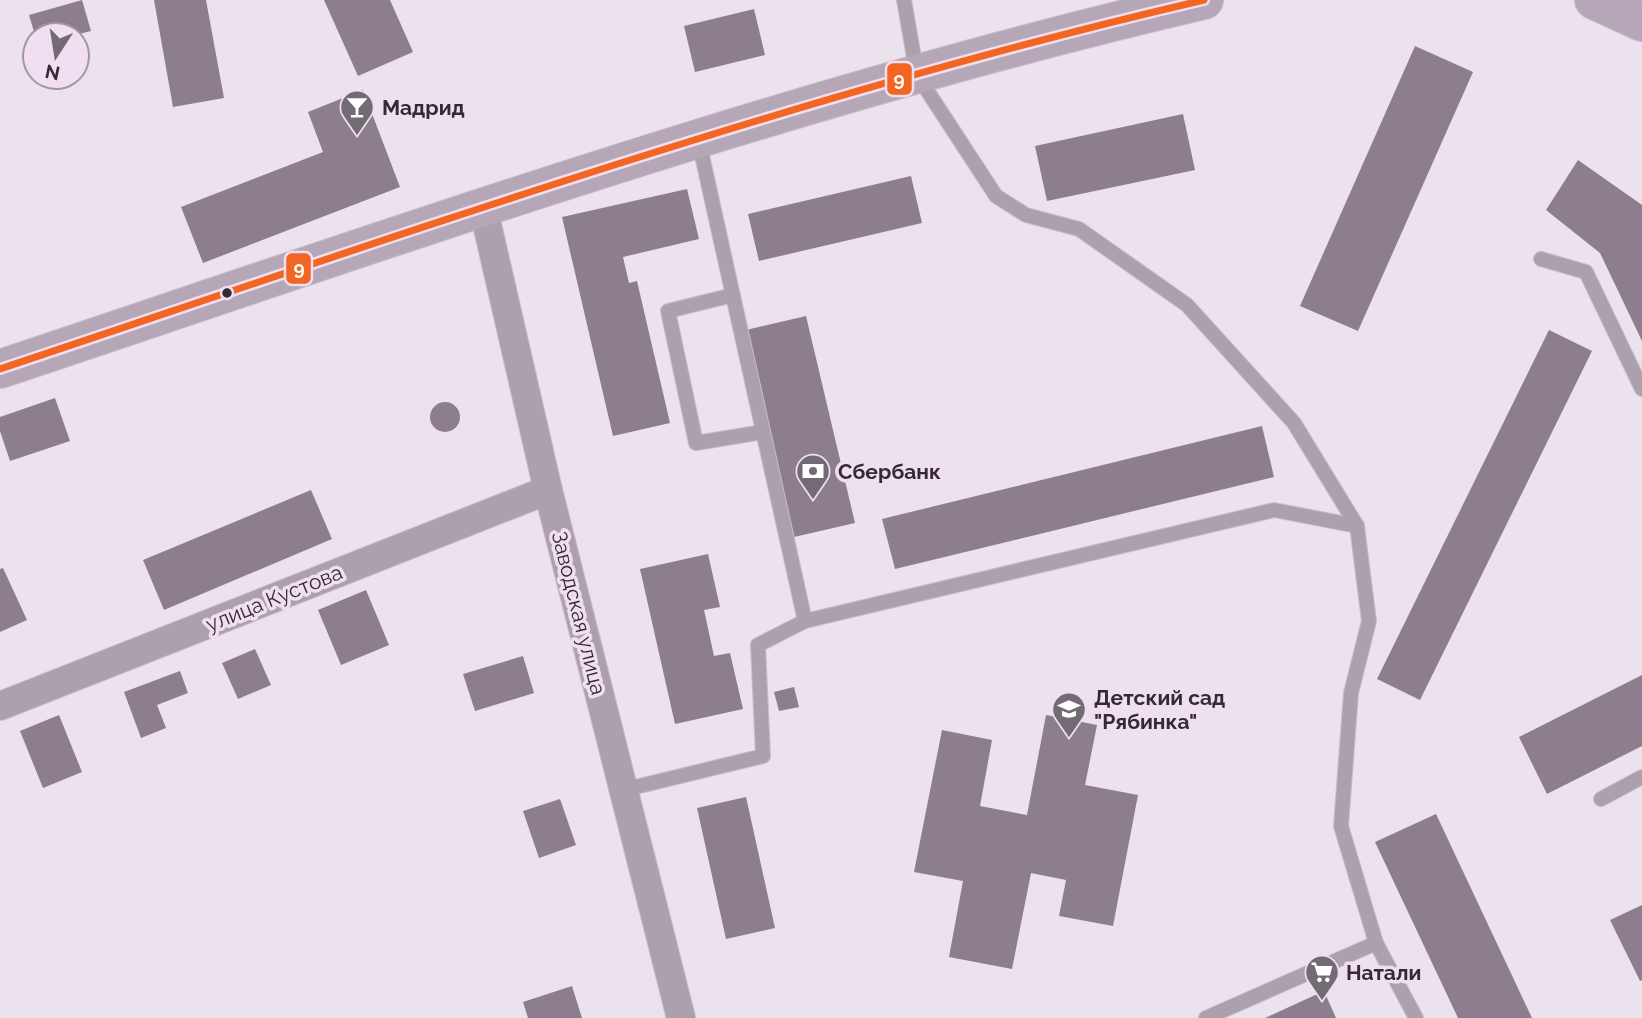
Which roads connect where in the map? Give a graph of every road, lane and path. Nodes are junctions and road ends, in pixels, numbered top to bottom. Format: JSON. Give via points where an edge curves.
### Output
{"nodes":[{"id":1,"x":904,"y":0,"type":"edge"},
{"id":2,"x":1204,"y":0,"type":"edge"},
{"id":3,"x":917,"y":75,"type":"junction"},
{"id":4,"x":698,"y":137,"type":"junction"},
{"id":5,"x":483,"y":207,"type":"junction"},
{"id":6,"x":1541,"y":259,"type":"dead end"},
{"id":7,"x":733,"y":295,"type":"junction"},
{"id":8,"x":0,"y":369,"type":"edge"},
{"id":9,"x":1642,"y":388,"type":"edge"},
{"id":10,"x":763,"y":432,"type":"junction"},
{"id":11,"x":548,"y":490,"type":"junction"},
{"id":12,"x":1357,"y":526,"type":"junction"},
{"id":13,"x":805,"y":621,"type":"junction"},
{"id":14,"x":0,"y":706,"type":"edge"},
{"id":15,"x":1642,"y":777,"type":"edge"},
{"id":16,"x":623,"y":790,"type":"junction"},
{"id":17,"x":1601,"y":799,"type":"dead end"},
{"id":18,"x":1377,"y":943,"type":"junction"},
{"id":19,"x":681,"y":1018,"type":"edge"},
{"id":20,"x":1206,"y":1018,"type":"edge"},
{"id":21,"x":1416,"y":1018,"type":"edge"}],
"edges":[{"from":1,"to":3,"type":"lane"},
{"from":2,"to":3,"type":"main road","via":[[1117,15]]},
{"from":3,"to":4,"type":"main road"},
{"from":3,"to":12,"type":"lane","via":[[996,195],[1026,215],[1079,229],[1187,305],[1294,423]]},
{"from":4,"to":5,"type":"main road"},
{"from":4,"to":7,"type":"lane"},
{"from":5,"to":8,"type":"main road"},
{"from":5,"to":11,"type":"street","name":"Заводская улица"},
{"from":6,"to":9,"type":"lane","via":[[1586,272]]},
{"from":7,"to":10,"type":"lane"},
{"from":7,"to":10,"type":"lane","via":[[668,311],[696,443]]},
{"from":10,"to":13,"type":"lane"},
{"from":11,"to":14,"type":"street","name":"улица Кустова"},
{"from":11,"to":16,"type":"street","name":"Заводская улица"},
{"from":12,"to":13,"type":"lane","via":[[1274,510]]},
{"from":12,"to":18,"type":"lane","via":[[1369,621],[1351,692],[1341,826]]},
{"from":13,"to":16,"type":"lane","via":[[758,645],[763,756]]},
{"from":15,"to":17,"type":"lane"},
{"from":16,"to":19,"type":"street","name":"Заводская улица"},
{"from":18,"to":20,"type":"lane"},
{"from":18,"to":21,"type":"lane"}]}
